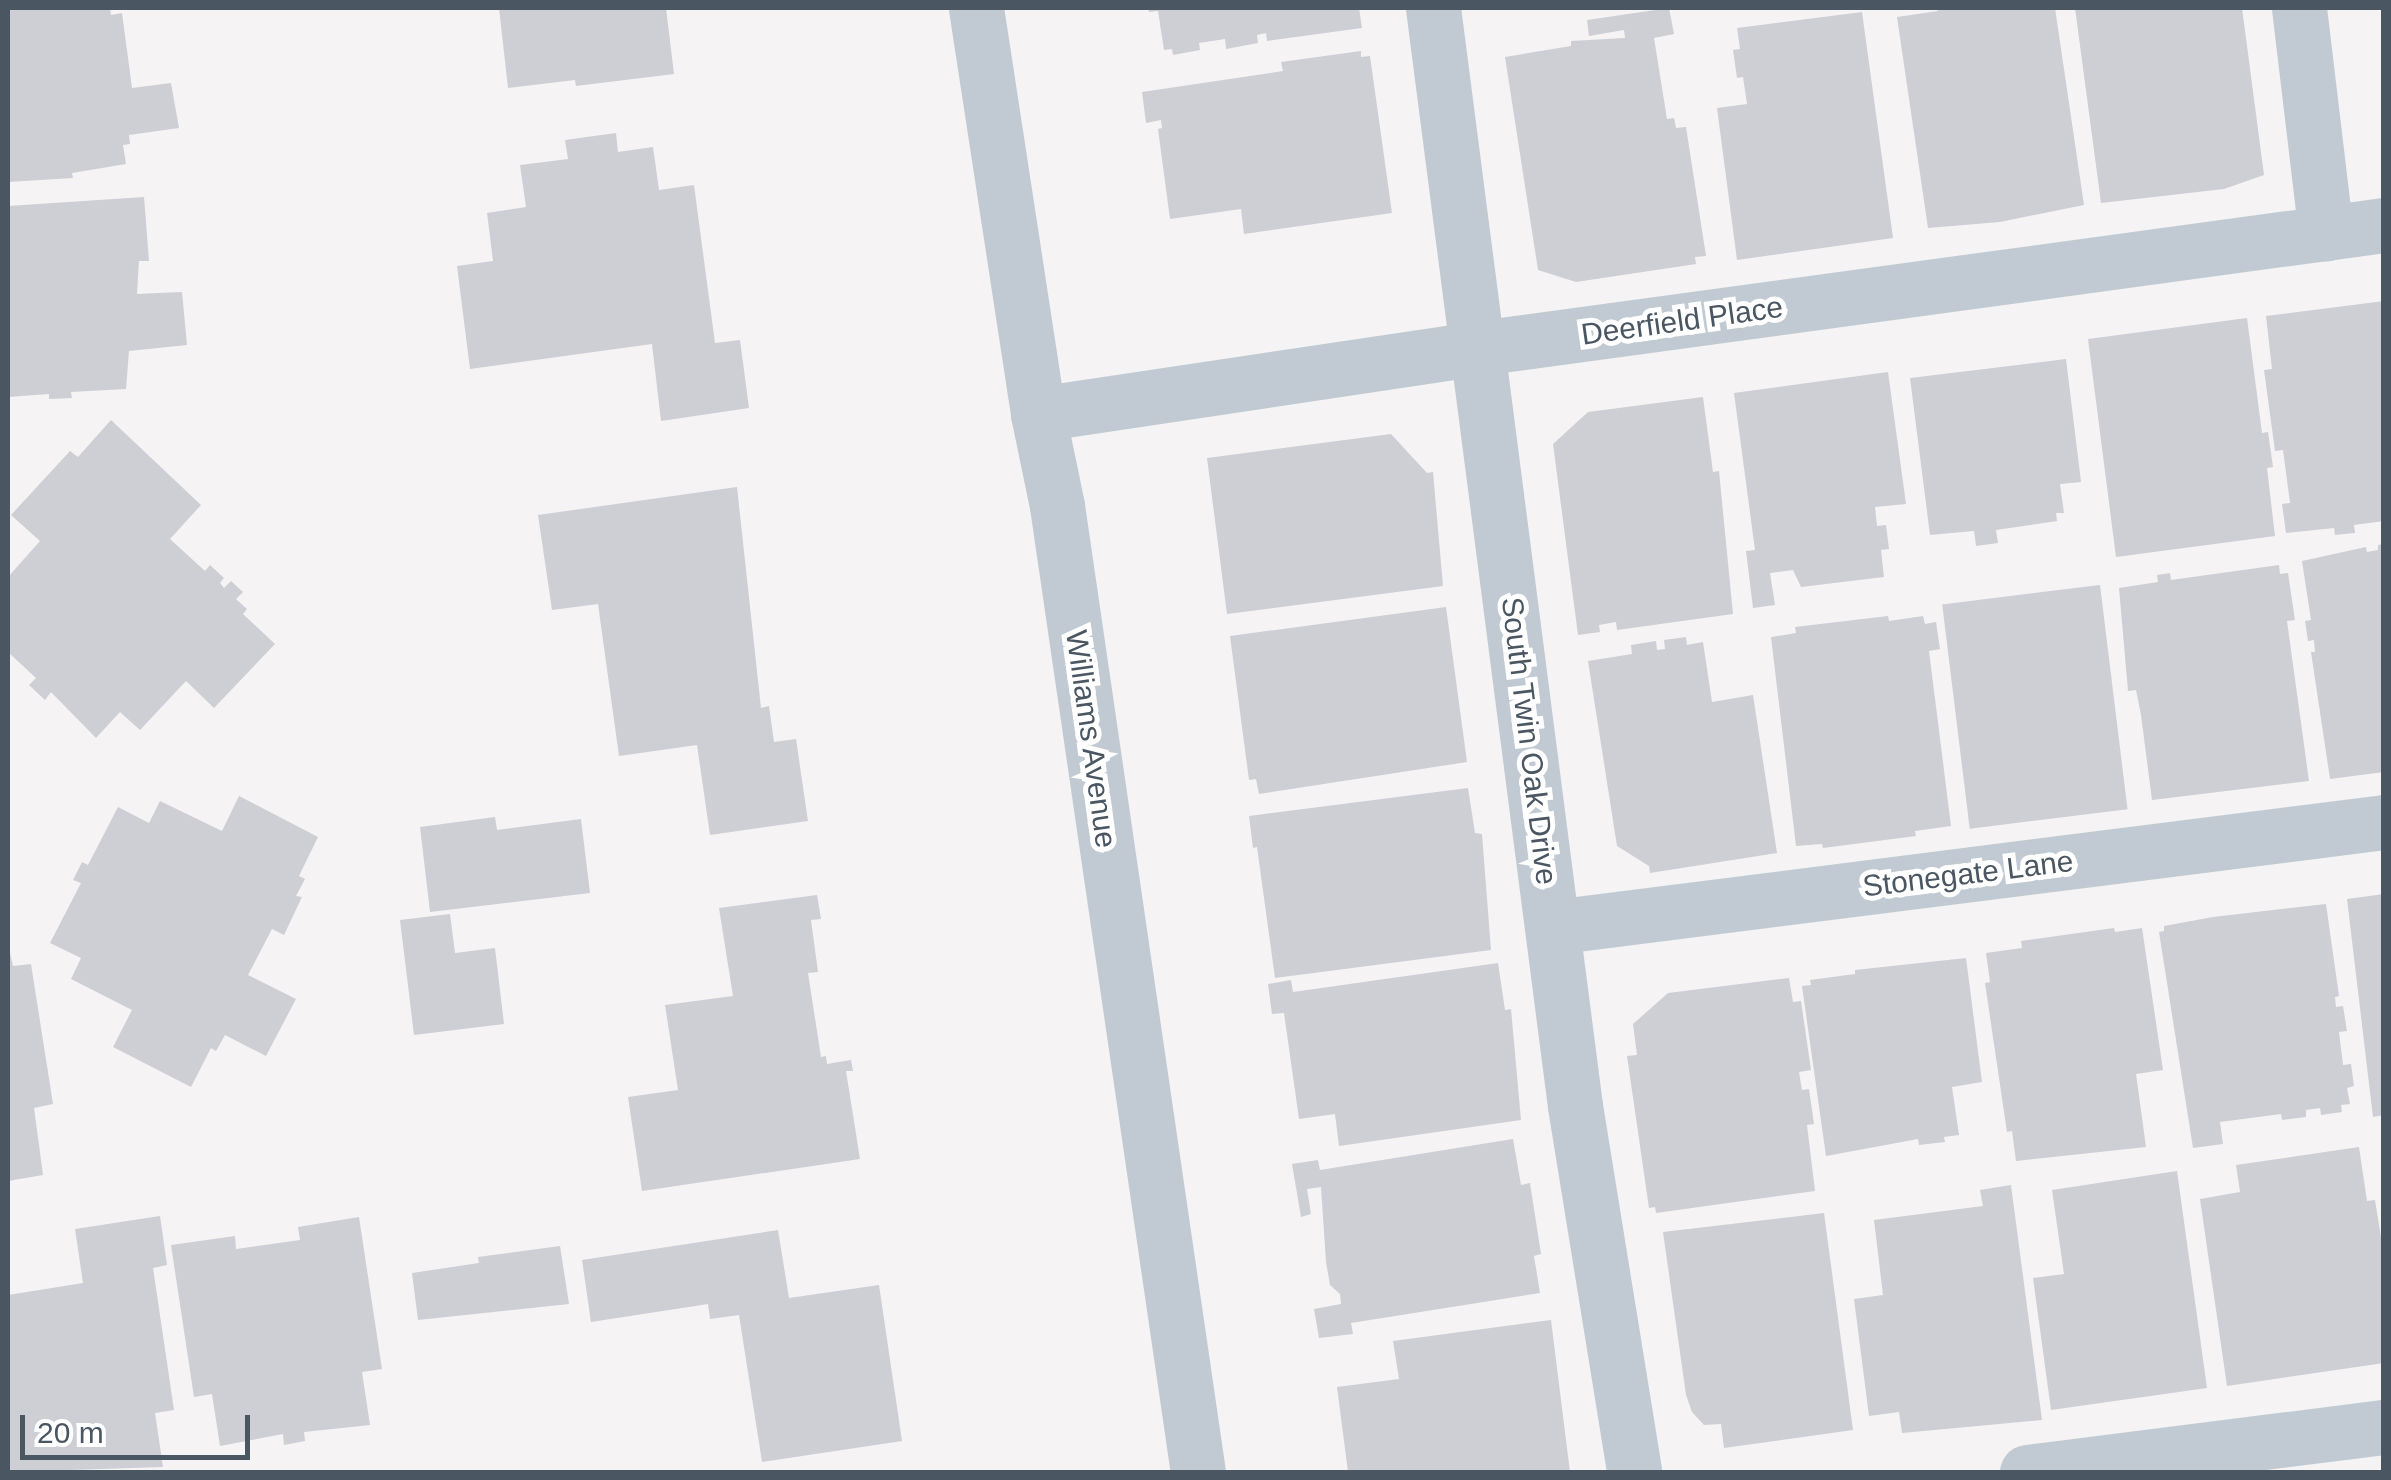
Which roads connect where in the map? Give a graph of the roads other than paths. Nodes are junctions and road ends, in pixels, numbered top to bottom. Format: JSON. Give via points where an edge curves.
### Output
{"nodes":[{"id":1,"x":976,"y":8,"type":"edge"},
{"id":2,"x":1433,"y":8,"type":"edge"},
{"id":3,"x":2299,"y":8,"type":"edge"},
{"id":4,"x":2384,"y":225,"type":"edge"},
{"id":5,"x":2326,"y":233,"type":"junction"},
{"id":6,"x":1478,"y":348,"type":"junction"},
{"id":7,"x":1038,"y":414,"type":"junction"},
{"id":8,"x":2384,"y":822,"type":"edge"},
{"id":9,"x":1554,"y":927,"type":"junction"},
{"id":10,"x":2384,"y":1427,"type":"edge"},
{"id":11,"x":1198,"y":1472,"type":"edge"},
{"id":12,"x":1634,"y":1472,"type":"edge"},
{"id":13,"x":2027,"y":1472,"type":"edge"}],
"edges":[{"from":1,"to":7,"type":"street","name":"Williams Avenue"},
{"from":2,"to":6,"type":"street","name":"South Twin Oak Drive"},
{"from":3,"to":5,"type":"street"},
{"from":4,"to":5,"type":"street","name":"Deerfield Place"},
{"from":5,"to":6,"type":"street","name":"Deerfield Place"},
{"from":6,"to":7,"type":"street","name":"Deerfield Place"},
{"from":6,"to":9,"type":"street","name":"South Twin Oak Drive"},
{"from":7,"to":11,"type":"street","name":"Williams Avenue","via":[[1057,506]]},
{"from":8,"to":9,"type":"street","name":"Stonegate Lane"},
{"from":9,"to":12,"type":"street","name":"South Twin Oak Drive","via":[[1575,1106]]},
{"from":10,"to":13,"type":"street"}]}
